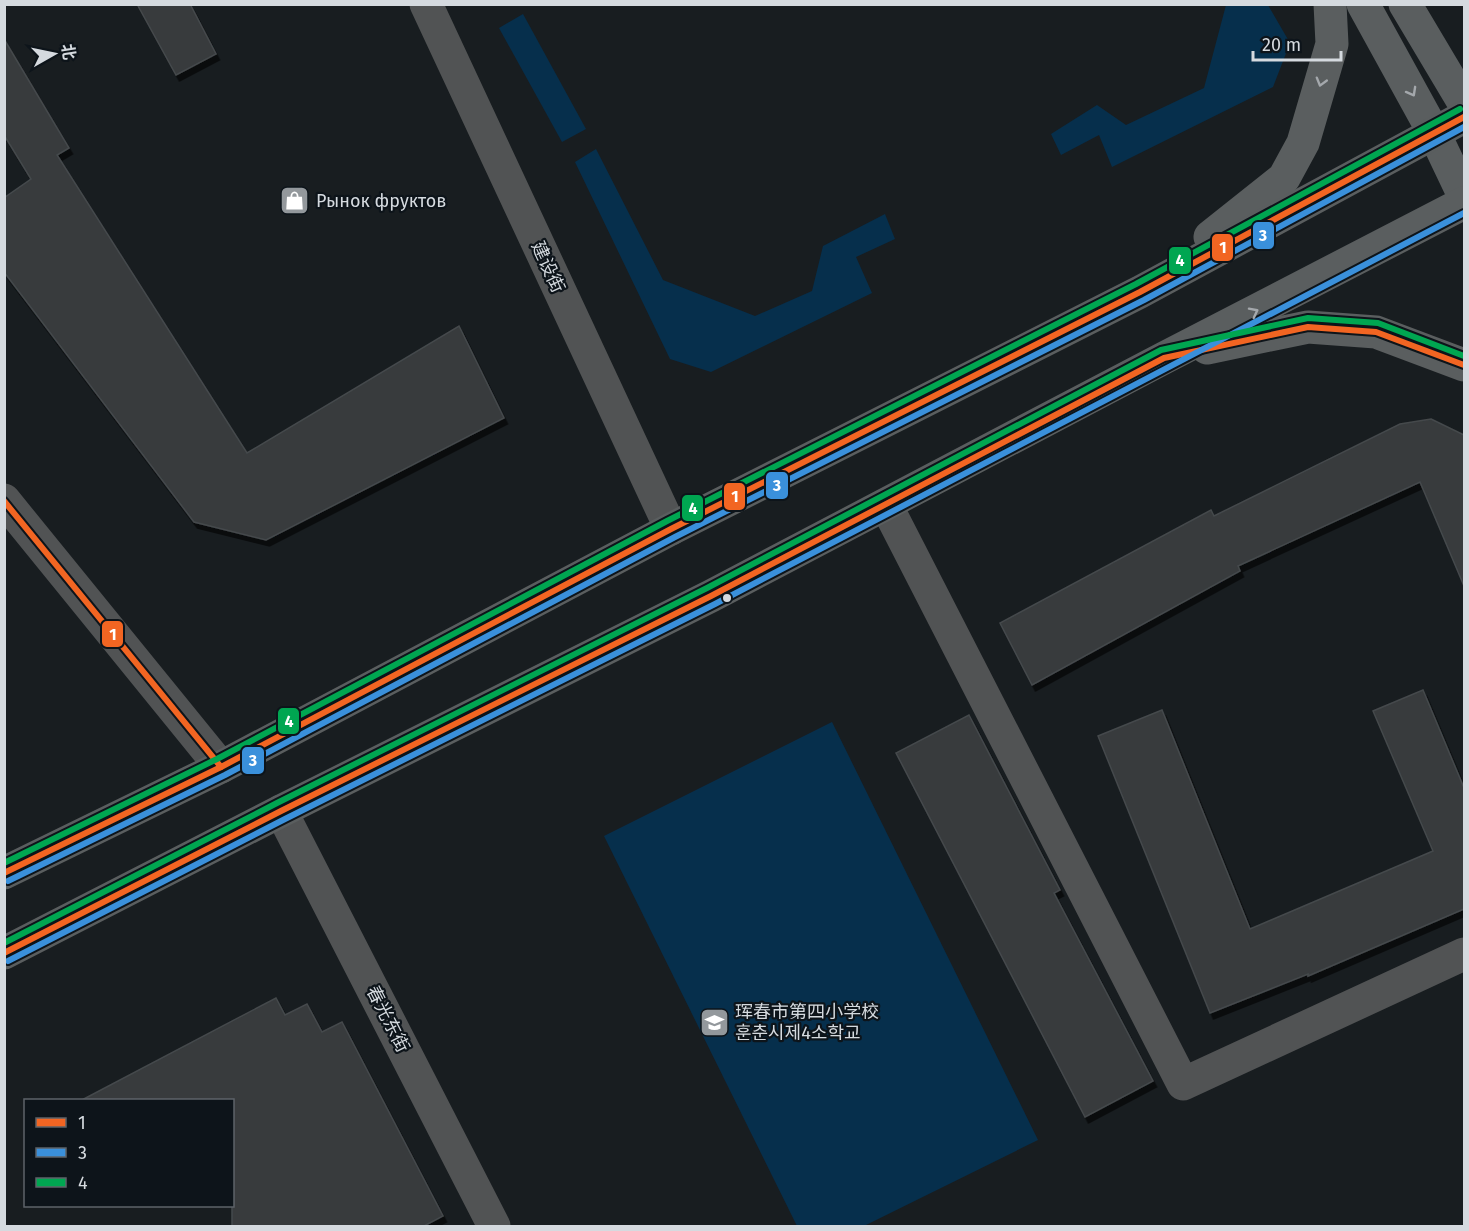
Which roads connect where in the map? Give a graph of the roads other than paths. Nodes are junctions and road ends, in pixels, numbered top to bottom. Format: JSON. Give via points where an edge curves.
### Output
{"nodes":[{"id":1,"x":426,"y":4,"type":"edge"},
{"id":2,"x":1330,"y":4,"type":"edge"},
{"id":3,"x":1363,"y":4,"type":"edge"},
{"id":4,"x":1405,"y":4,"type":"edge"},
{"id":5,"x":1464,"y":103,"type":"edge"},
{"id":6,"x":1464,"y":117,"type":"edge"},
{"id":7,"x":1434,"y":133,"type":"junction"},
{"id":8,"x":1464,"y":196,"type":"edge"},
{"id":9,"x":1464,"y":203,"type":"edge"},
{"id":10,"x":1140,"y":292,"type":"junction"},
{"id":11,"x":1164,"y":357,"type":"junction"},
{"id":12,"x":1464,"y":364,"type":"edge"},
{"id":13,"x":4,"y":500,"type":"edge"},
{"id":14,"x":886,"y":505,"type":"junction"},
{"id":15,"x":671,"y":529,"type":"junction"},
{"id":16,"x":220,"y":767,"type":"junction"},
{"id":17,"x":281,"y":812,"type":"junction"},
{"id":18,"x":4,"y":873,"type":"edge"},
{"id":19,"x":4,"y":953,"type":"edge"},
{"id":20,"x":1464,"y":954,"type":"edge"},
{"id":21,"x":494,"y":1227,"type":"edge"}],
"edges":[{"from":1,"to":15,"type":"street","name":"建设街"},
{"from":2,"to":10,"type":"main road","one_way":true,"via":[[1332,44],[1304,143],[1284,178]]},
{"from":3,"to":7,"type":"main road","one_way":true},
{"from":4,"to":5,"type":"main road"},
{"from":6,"to":7,"type":"main road"},
{"from":7,"to":8,"type":"main road"},
{"from":7,"to":10,"type":"main road"},
{"from":11,"to":9,"type":"main road","one_way":true},
{"from":10,"to":15,"type":"main road"},
{"from":11,"to":12,"type":"main road","via":[[1308,327],[1376,332]]},
{"from":11,"to":14,"type":"main road"},
{"from":13,"to":16,"type":"street"},
{"from":14,"to":17,"type":"main road"},
{"from":14,"to":20,"type":"street","via":[[1183,1084]]},
{"from":15,"to":16,"type":"main road"},
{"from":16,"to":18,"type":"main road"},
{"from":17,"to":19,"type":"main road"},
{"from":17,"to":21,"type":"street","name":"春光东街"}]}
